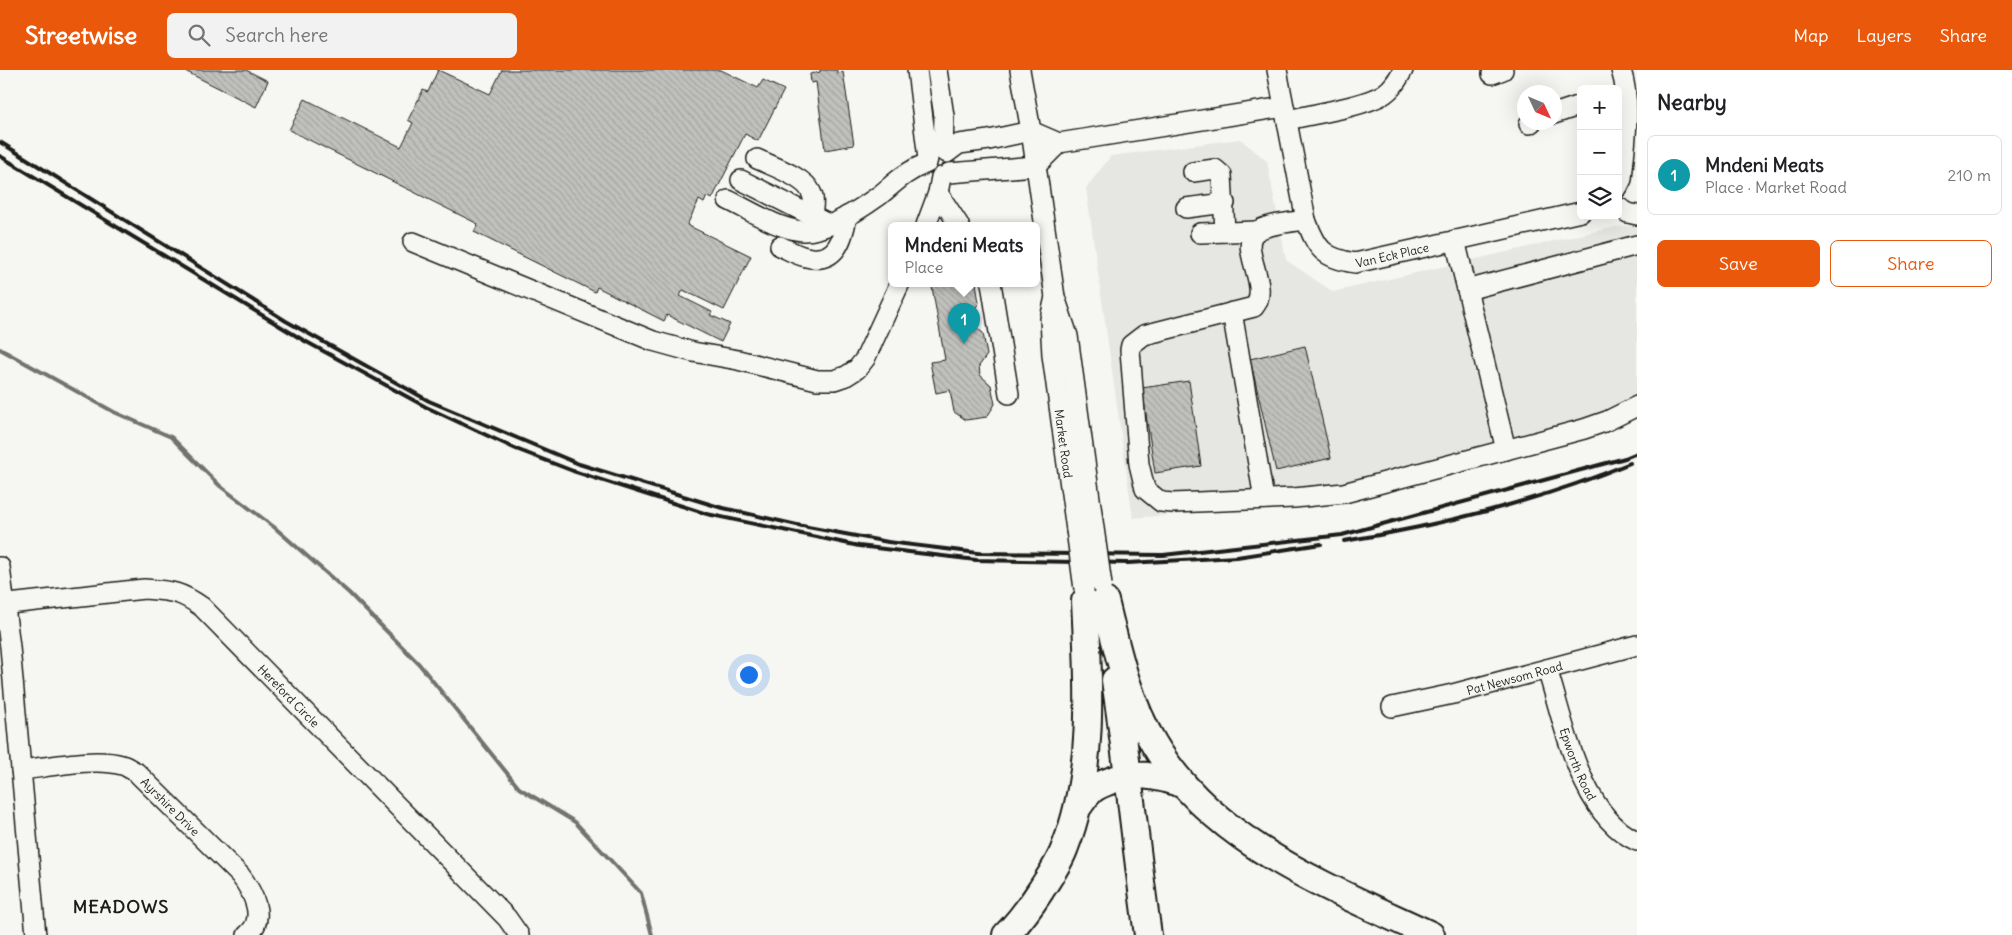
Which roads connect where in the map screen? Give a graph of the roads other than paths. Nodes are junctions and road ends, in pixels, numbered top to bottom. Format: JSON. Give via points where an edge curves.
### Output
{"nodes":[{"id":1,"x":917,"y":70,"type":"edge"},
{"id":2,"x":937,"y":70,"type":"edge"},
{"id":3,"x":1020,"y":70,"type":"edge"},
{"id":4,"x":1277,"y":70,"type":"edge"},
{"id":5,"x":1403,"y":70,"type":"edge"},
{"id":6,"x":1620,"y":70,"type":"edge"},
{"id":7,"x":1622,"y":85,"type":"edge"},
{"id":8,"x":1622,"y":90,"type":"edge"},
{"id":9,"x":1577,"y":106,"type":"edge"},
{"id":10,"x":1562,"y":111,"type":"edge"},
{"id":11,"x":1286,"y":113,"type":"junction"},
{"id":12,"x":1031,"y":131,"type":"junction"},
{"id":13,"x":1059,"y":143,"type":"junction"},
{"id":14,"x":757,"y":159,"type":"dead end"},
{"id":15,"x":1036,"y":166,"type":"junction"},
{"id":16,"x":938,"y":168,"type":"junction"},
{"id":17,"x":1193,"y":172,"type":"dead end"},
{"id":18,"x":1622,"y":179,"type":"edge"},
{"id":19,"x":741,"y":180,"type":"dead end"},
{"id":20,"x":728,"y":200,"type":"dead end"},
{"id":21,"x":1225,"y":203,"type":"junction"},
{"id":22,"x":1186,"y":208,"type":"dead end"},
{"id":23,"x":1622,"y":209,"type":"edge"},
{"id":24,"x":1577,"y":213,"type":"edge"},
{"id":25,"x":812,"y":216,"type":"junction"},
{"id":26,"x":1637,"y":216,"type":"edge"},
{"id":27,"x":838,"y":220,"type":"junction"},
{"id":28,"x":1306,"y":220,"type":"junction"},
{"id":29,"x":927,"y":222,"type":"edge"},
{"id":30,"x":958,"y":222,"type":"edge"},
{"id":31,"x":1256,"y":231,"type":"junction"},
{"id":32,"x":1225,"y":232,"type":"junction"},
{"id":33,"x":1200,"y":233,"type":"dead end"},
{"id":34,"x":1455,"y":240,"type":"junction"},
{"id":35,"x":413,"y":242,"type":"dead end"},
{"id":36,"x":1637,"y":245,"type":"edge"},
{"id":37,"x":780,"y":246,"type":"dead end"},
{"id":38,"x":898,"y":287,"type":"edge"},
{"id":39,"x":992,"y":287,"type":"edge"},
{"id":40,"x":1467,"y":290,"type":"junction"},
{"id":41,"x":1232,"y":312,"type":"junction"},
{"id":42,"x":1008,"y":394,"type":"dead end"},
{"id":43,"x":1637,"y":406,"type":"edge"},
{"id":44,"x":1506,"y":450,"type":"junction"},
{"id":45,"x":1264,"y":499,"type":"junction"},
{"id":46,"x":0,"y":567,"type":"edge"},
{"id":47,"x":1094,"y":594,"type":"junction"},
{"id":48,"x":3,"y":604,"type":"edge"},
{"id":49,"x":1637,"y":645,"type":"edge"},
{"id":50,"x":1547,"y":669,"type":"junction"},
{"id":51,"x":1392,"y":707,"type":"dead end"},
{"id":52,"x":21,"y":770,"type":"junction"},
{"id":53,"x":1123,"y":776,"type":"junction"},
{"id":54,"x":1184,"y":785,"type":"junction"},
{"id":55,"x":1078,"y":807,"type":"junction"},
{"id":56,"x":1637,"y":841,"type":"edge"},
{"id":57,"x":36,"y":935,"type":"edge"},
{"id":58,"x":247,"y":935,"type":"edge"},
{"id":59,"x":519,"y":935,"type":"edge"},
{"id":60,"x":1006,"y":935,"type":"edge"},
{"id":61,"x":1138,"y":935,"type":"edge"},
{"id":62,"x":1148,"y":935,"type":"edge"},
{"id":63,"x":1431,"y":935,"type":"edge"}],
"edges":[{"from":1,"to":16,"type":"street"},
{"from":2,"to":16,"type":"street","via":[[944,116]]},
{"from":3,"to":12,"type":"street","name":"Market Road"},
{"from":4,"to":11,"type":"street","name":"Van Eck Place"},
{"from":5,"to":11,"type":"street","via":[[1386,93],[1372,100]]},
{"from":6,"to":7,"type":"street"},
{"from":8,"to":18,"type":"street","via":[[1626,130]]},
{"from":9,"to":10,"type":"street"},
{"from":11,"to":13,"type":"street"},
{"from":11,"to":28,"type":"street","name":"Van Eck Place"},
{"from":12,"to":13,"type":"street"},
{"from":12,"to":15,"type":"street","name":"Market Road"},
{"from":12,"to":16,"type":"street","via":[[960,144]]},
{"from":13,"to":15,"type":"street"},
{"from":14,"to":25,"type":"street","via":[[808,186],[812,194]]},
{"from":15,"to":16,"type":"street"},
{"from":15,"to":47,"type":"street","name":"Market Road","bridge":true,"via":[[1055,297],[1068,336]]},
{"from":16,"to":27,"type":"street","via":[[895,192],[880,195]]},
{"from":16,"to":29,"type":"street"},
{"from":16,"to":30,"type":"street"},
{"from":17,"to":21,"type":"street","via":[[1219,170],[1224,183]]},
{"from":19,"to":25,"type":"street"},
{"from":20,"to":27,"type":"street","via":[[779,225],[803,231]]},
{"from":21,"to":22,"type":"street"},
{"from":21,"to":32,"type":"street"},
{"from":23,"to":26,"type":"street"},
{"from":24,"to":34,"type":"street","name":"Van Eck Place"},
{"from":25,"to":27,"type":"street"},
{"from":27,"to":37,"type":"street","via":[[844,234],[840,245],[825,257],[804,257]]},
{"from":28,"to":31,"type":"street"},
{"from":28,"to":34,"type":"street","name":"Van Eck Place","via":[[1322,251],[1336,260],[1355,263]]},
{"from":31,"to":32,"type":"street"},
{"from":31,"to":41,"type":"street","via":[[1250,246],[1259,301],[1254,307]]},
{"from":32,"to":33,"type":"street"},
{"from":34,"to":40,"type":"street"},
{"from":35,"to":38,"type":"street","via":[[653,342],[817,380],[846,376],[861,364]]},
{"from":36,"to":40,"type":"street"},
{"from":39,"to":42,"type":"street"},
{"from":40,"to":44,"type":"street"},
{"from":41,"to":45,"type":"street"},
{"from":41,"to":45,"type":"street","via":[[1144,334],[1131,345],[1139,464],[1145,489],[1161,502]]},
{"from":43,"to":44,"type":"street","via":[[1584,429]]},
{"from":44,"to":45,"type":"street","via":[[1344,493]]},
{"from":46,"to":48,"type":"street"},
{"from":47,"to":53,"type":"highway"},
{"from":47,"to":54,"type":"highway","via":[[1134,702],[1154,744]]},
{"from":47,"to":55,"type":"highway","via":[[1087,740]]},
{"from":48,"to":52,"type":"street"},
{"from":48,"to":59,"type":"street","name":"Hereford Circle","via":[[144,589],[186,595],[244,649],[508,918]]},
{"from":49,"to":50,"type":"street","name":"Pat Newsom Road"},
{"from":50,"to":51,"type":"street","name":"Pat Newsom Road"},
{"from":50,"to":56,"type":"street","name":"Epworth Road","via":[[1577,766],[1602,812]]},
{"from":52,"to":57,"type":"street"},
{"from":52,"to":58,"type":"street","name":"Ayrshire Drive","via":[[96,762],[124,765],[136,772],[240,875],[252,891],[257,907],[256,920]]},
{"from":53,"to":54,"type":"highway","via":[[1147,775]]},
{"from":53,"to":55,"type":"highway","via":[[1091,790]]},
{"from":53,"to":61,"type":"highway","via":[[1117,796]]},
{"from":53,"to":62,"type":"highway"},
{"from":54,"to":63,"type":"highway","via":[[1219,820],[1260,849],[1308,877]]},
{"from":55,"to":60,"type":"highway","via":[[1065,848],[1021,921]]}]}
